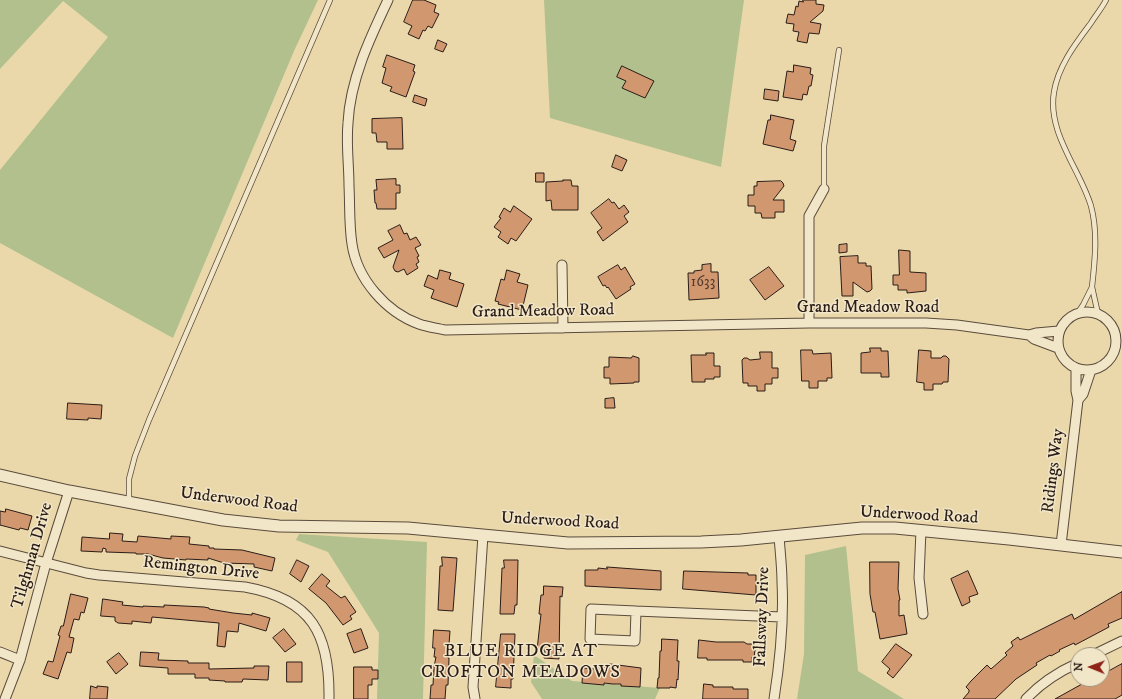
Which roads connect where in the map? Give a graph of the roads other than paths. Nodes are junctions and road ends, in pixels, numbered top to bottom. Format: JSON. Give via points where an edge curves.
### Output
{"nodes":[{"id":1,"x":330,"y":0,"type":"edge"},
{"id":2,"x":388,"y":0,"type":"edge"},
{"id":3,"x":1106,"y":0,"type":"edge"},
{"id":4,"x":839,"y":50,"type":"dead end"},
{"id":5,"x":824,"y":189,"type":"joint"},
{"id":6,"x":562,"y":265,"type":"dead end"},
{"id":7,"x":1092,"y":287,"type":"junction"},
{"id":8,"x":1077,"y":314,"type":"junction"},
{"id":9,"x":1098,"y":314,"type":"junction"},
{"id":10,"x":809,"y":323,"type":"junction"},
{"id":11,"x":562,"y":328,"type":"junction"},
{"id":12,"x":1059,"y":331,"type":"junction"},
{"id":13,"x":1029,"y":335,"type":"junction"},
{"id":14,"x":1118,"y":336,"type":"edge"},
{"id":15,"x":1058,"y":348,"type":"junction"},
{"id":16,"x":1118,"y":349,"type":"edge"},
{"id":17,"x":1076,"y":368,"type":"junction"},
{"id":18,"x":1091,"y":370,"type":"junction"},
{"id":19,"x":1078,"y":400,"type":"junction"},
{"id":20,"x":0,"y":476,"type":"edge"},
{"id":21,"x":69,"y":491,"type":"junction"},
{"id":22,"x":129,"y":502,"type":"junction"},
{"id":23,"x":921,"y":530,"type":"junction"},
{"id":24,"x":483,"y":535,"type":"junction"},
{"id":25,"x":779,"y":536,"type":"junction"},
{"id":26,"x":1061,"y":545,"type":"junction"},
{"id":27,"x":0,"y":551,"type":"edge"},
{"id":28,"x":1122,"y":552,"type":"edge"},
{"id":29,"x":46,"y":563,"type":"junction"},
{"id":30,"x":636,"y":611,"type":"junction"},
{"id":31,"x":923,"y":614,"type":"dead end"},
{"id":32,"x":782,"y":617,"type":"junction"},
{"id":33,"x":1122,"y":641,"type":"edge"},
{"id":34,"x":1110,"y":647,"type":"edge"},
{"id":35,"x":0,"y":652,"type":"edge"},
{"id":36,"x":20,"y":660,"type":"junction"},
{"id":37,"x":1070,"y":668,"type":"edge"},
{"id":38,"x":5,"y":699,"type":"edge"},
{"id":39,"x":329,"y":699,"type":"edge"},
{"id":40,"x":475,"y":699,"type":"edge"},
{"id":41,"x":774,"y":699,"type":"edge"},
{"id":42,"x":1026,"y":699,"type":"edge"}],
"edges":[{"from":1,"to":22,"type":"lane","via":[[149,420],[129,480]]},
{"from":2,"to":11,"type":"street","name":"Grand Meadow Road","via":[[359,67],[351,96],[348,123],[352,245],[360,271],[374,292],[394,311],[419,324],[445,330]]},
{"from":3,"to":7,"type":"lane","via":[[1065,61],[1054,92],[1055,119],[1095,222]]},
{"from":4,"to":5,"type":"lane","via":[[824,146]]},
{"from":5,"to":10,"type":"street","via":[[809,216]]},
{"from":6,"to":11,"type":"street"},
{"from":7,"to":8,"type":"lane"},
{"from":7,"to":9,"type":"lane"},
{"from":8,"to":9,"type":"street"},
{"from":8,"to":12,"type":"street","via":[[1070,317]]},
{"from":9,"to":14,"type":"street"},
{"from":10,"to":11,"type":"street","name":"Grand Meadow Road"},
{"from":10,"to":13,"type":"street","name":"Grand Meadow Road","via":[[926,323]]},
{"from":12,"to":13,"type":"street","name":"Grand Meadow Road"},
{"from":12,"to":15,"type":"street"},
{"from":13,"to":15,"type":"street","name":"Grand Meadow Road"},
{"from":14,"to":16,"type":"street"},
{"from":15,"to":17,"type":"street","via":[[1063,359]]},
{"from":16,"to":18,"type":"street","via":[[1104,365]]},
{"from":17,"to":18,"type":"street","via":[[1083,371]]},
{"from":17,"to":19,"type":"street","name":"Ridings Way"},
{"from":18,"to":19,"type":"street","name":"Ridings Way","via":[[1083,394]]},
{"from":19,"to":26,"type":"street","name":"Ridings Way"},
{"from":20,"to":21,"type":"street","name":"Underwood Road"},
{"from":21,"to":22,"type":"street","name":"Underwood Road"},
{"from":21,"to":29,"type":"street","name":"Tilghman Drive"},
{"from":22,"to":24,"type":"street","name":"Underwood Road","via":[[223,520],[279,526],[401,528]]},
{"from":23,"to":25,"type":"street","name":"Underwood Road","via":[[862,528]]},
{"from":23,"to":26,"type":"street","name":"Underwood Road"},
{"from":23,"to":31,"type":"street","via":[[920,578]]},
{"from":24,"to":25,"type":"street","name":"Underwood Road","via":[[576,543],[701,542]]},
{"from":24,"to":40,"type":"street","via":[[473,687]]},
{"from":25,"to":32,"type":"street","name":"Fallsway Drive"},
{"from":26,"to":28,"type":"street","name":"Underwood Road"},
{"from":27,"to":29,"type":"street","name":"Remington Drive"},
{"from":29,"to":36,"type":"street","name":"Tilghman Drive"},
{"from":29,"to":39,"type":"street","name":"Remington Drive","via":[[99,576],[245,587],[277,595],[306,615],[315,625],[327,658]]},
{"from":30,"to":30,"type":"street","via":[[634,641],[590,639],[591,609]]},
{"from":30,"to":32,"type":"street"},
{"from":32,"to":41,"type":"street","name":"Fallsway Drive"},
{"from":33,"to":34,"type":"street"},
{"from":35,"to":36,"type":"street"},
{"from":36,"to":38,"type":"street","name":"Tilghman Drive"},
{"from":37,"to":42,"type":"street","via":[[1046,681]]}]}
